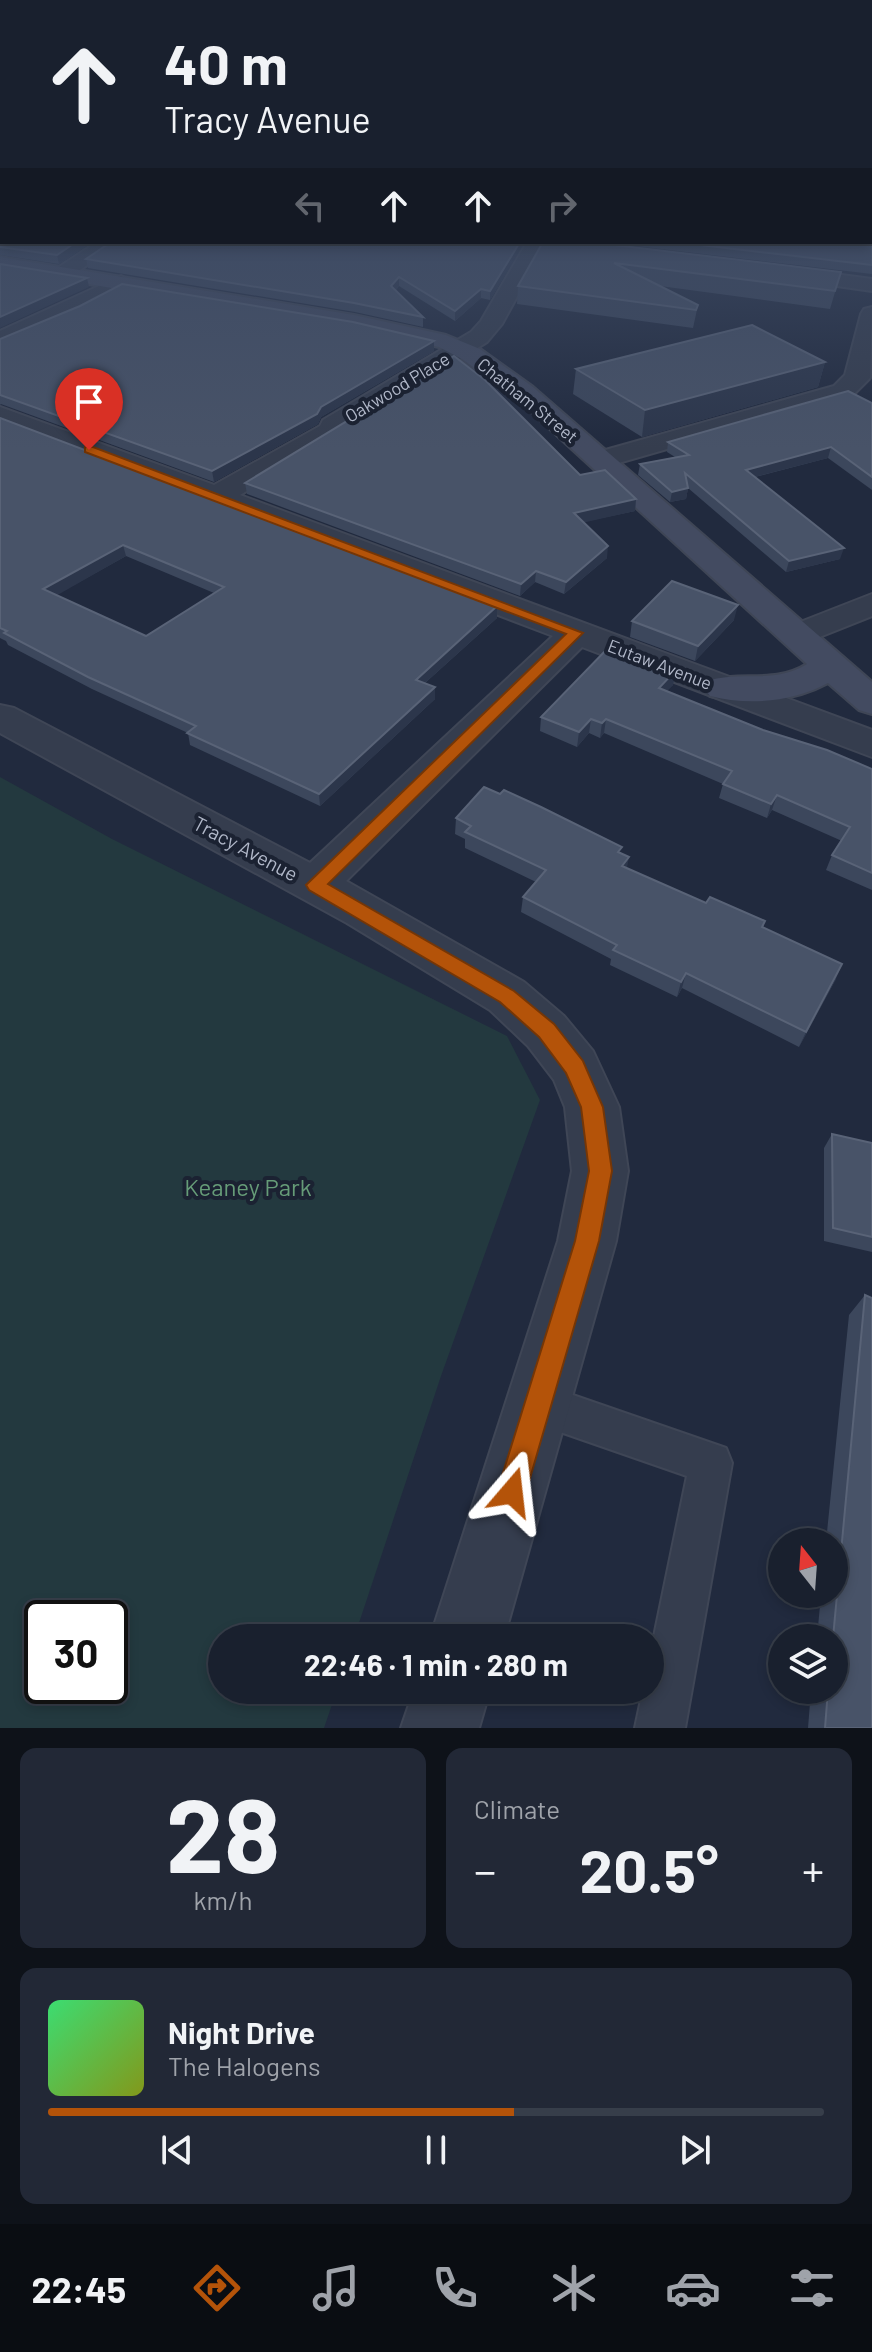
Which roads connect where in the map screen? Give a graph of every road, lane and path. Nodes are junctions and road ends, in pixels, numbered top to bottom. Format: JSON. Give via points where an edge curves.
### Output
{"nodes":[{"id":1,"x":111,"y":288,"type":"edge"},
{"id":2,"x":153,"y":288,"type":"edge"},
{"id":3,"x":515,"y":288,"type":"edge"},
{"id":4,"x":872,"y":314,"type":"edge"},
{"id":5,"x":0,"y":340,"type":"edge"},
{"id":6,"x":461,"y":349,"type":"junction"},
{"id":7,"x":0,"y":415,"type":"edge"},
{"id":8,"x":601,"y":460,"type":"junction"},
{"id":9,"x":216,"y":497,"type":"junction"},
{"id":10,"x":872,"y":604,"type":"edge"},
{"id":11,"x":576,"y":633,"type":"junction"},
{"id":12,"x":797,"y":635,"type":"junction"},
{"id":13,"x":830,"y":664,"type":"junction"},
{"id":14,"x":723,"y":688,"type":"junction"},
{"id":15,"x":872,"y":702,"type":"edge"},
{"id":16,"x":0,"y":717,"type":"edge"},
{"id":17,"x":872,"y":744,"type":"edge"},
{"id":18,"x":315,"y":885,"type":"junction"},
{"id":19,"x":538,"y":1404,"type":"junction"},
{"id":20,"x":471,"y":1624,"type":"edge"},
{"id":21,"x":448,"y":1704,"type":"edge"},
{"id":22,"x":440,"y":1728,"type":"edge"},
{"id":23,"x":660,"y":1728,"type":"edge"}],
"edges":[{"from":1,"to":5,"type":"street"},
{"from":2,"to":6,"type":"main road","name":"Chatham Street","via":[[397,330]]},
{"from":3,"to":6,"type":"street","name":"Oakwood Place","via":[[491,324]]},
{"from":4,"to":8,"type":"street","via":[[857,378],[843,391]]},
{"from":6,"to":8,"type":"main road","name":"Chatham Street","via":[[524,392]]},
{"from":6,"to":9,"type":"street","name":"Oakwood Place"},
{"from":7,"to":9,"type":"street","name":"Eutaw Avenue"},
{"from":8,"to":12,"type":"main road","name":"Chatham Street"},
{"from":9,"to":11,"type":"street","name":"Eutaw Avenue"},
{"from":10,"to":12,"type":"street"},
{"from":11,"to":14,"type":"street","name":"Eutaw Avenue"},
{"from":11,"to":18,"type":"street"},
{"from":12,"to":13,"type":"main road","name":"Chatham Street"},
{"from":13,"to":14,"type":"main road","via":[[811,679],[773,691]]},
{"from":13,"to":15,"type":"main road","name":"Chatham Street"},
{"from":14,"to":17,"type":"street","name":"Eutaw Avenue"},
{"from":16,"to":18,"type":"street","name":"Tracy Avenue"},
{"from":18,"to":19,"type":"street","name":"Tracy Avenue","via":[[507,996],[575,1067],[592,1107],[600,1171],[587,1241]]},
{"from":19,"to":20,"type":"street","name":"Tracy Avenue"},
{"from":19,"to":23,"type":"lane","via":[[711,1463]]},
{"from":21,"to":22,"type":"street"}]}
